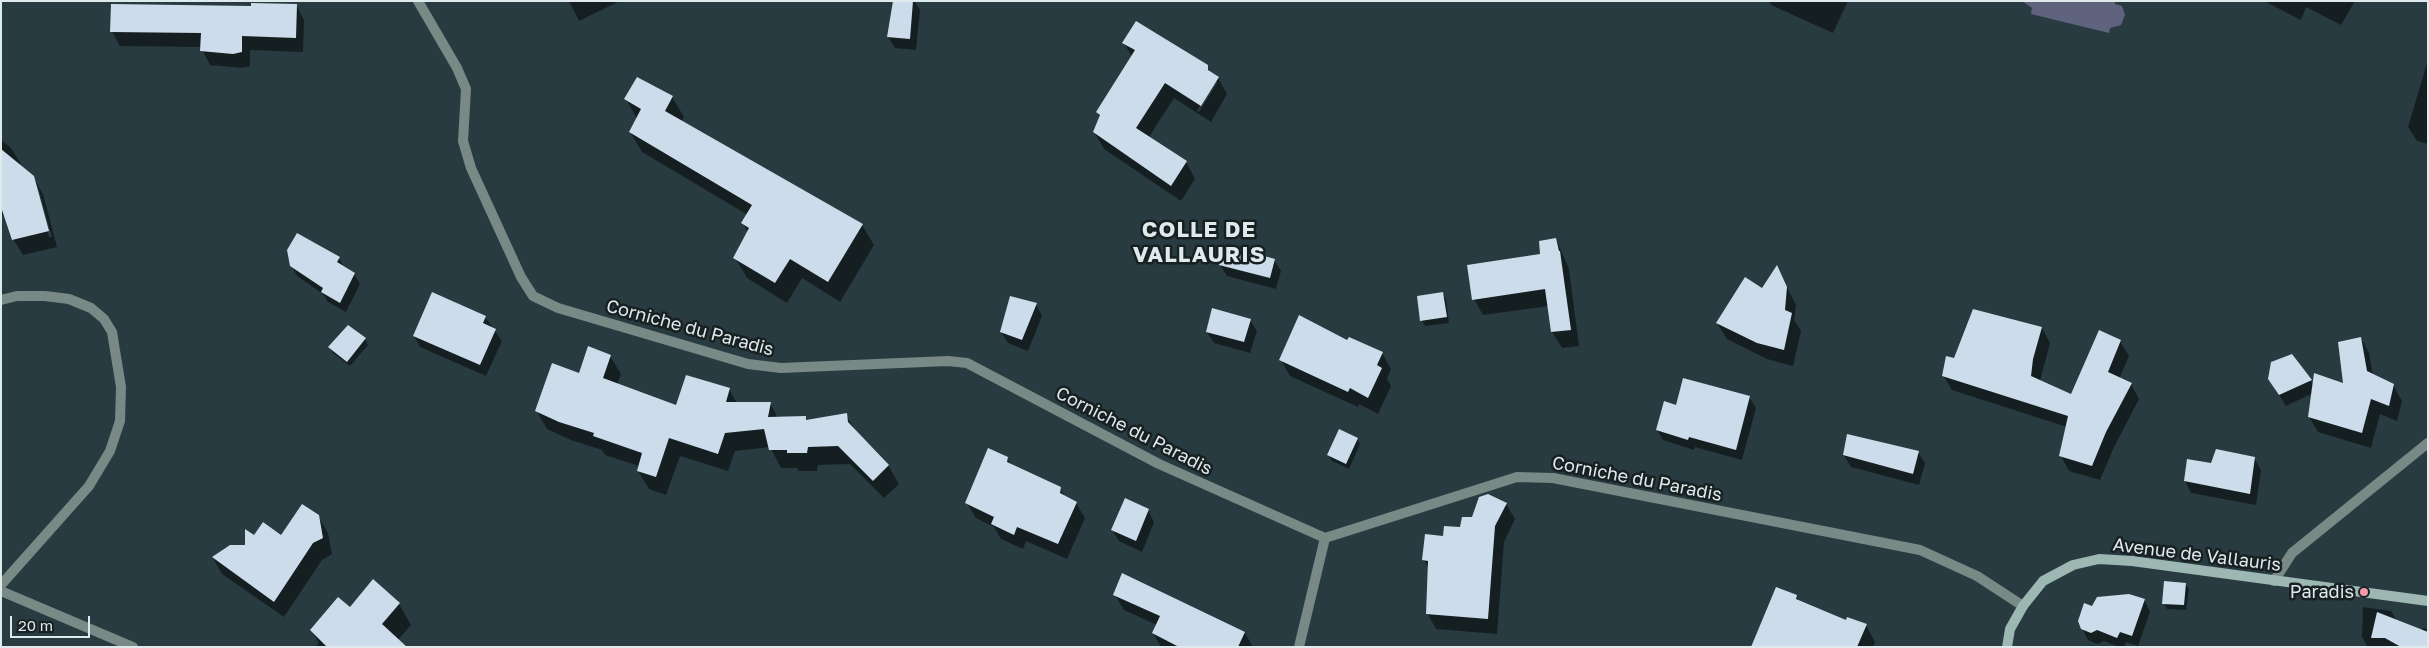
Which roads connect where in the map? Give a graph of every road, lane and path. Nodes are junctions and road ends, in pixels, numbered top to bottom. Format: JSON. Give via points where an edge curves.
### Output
{"nodes":[{"id":1,"x":418,"y":1,"type":"edge"},
{"id":2,"x":1,"y":300,"type":"edge"},
{"id":3,"x":2428,"y":443,"type":"edge"},
{"id":4,"x":1325,"y":538,"type":"junction"},
{"id":5,"x":2274,"y":581,"type":"junction"},
{"id":6,"x":1,"y":585,"type":"edge"},
{"id":7,"x":1,"y":591,"type":"edge"},
{"id":8,"x":2428,"y":601,"type":"edge"},
{"id":9,"x":2023,"y":606,"type":"junction"},
{"id":10,"x":133,"y":647,"type":"edge"},
{"id":11,"x":1299,"y":647,"type":"edge"},
{"id":12,"x":2006,"y":647,"type":"edge"}],
"edges":[{"from":1,"to":4,"type":"street","name":"Corniche du Paradis","via":[[466,88],[463,141],[471,168],[521,277],[533,296],[558,308],[748,364],[780,368],[948,361],[967,363],[1159,464]]},
{"from":2,"to":6,"type":"street","via":[[17,296],[45,296],[69,299],[91,308],[104,319],[112,332],[121,387],[120,421],[110,451],[89,486]]},
{"from":3,"to":5,"type":"street","via":[[2292,554]]},
{"from":4,"to":9,"type":"street","name":"Corniche du Paradis","via":[[1517,477],[1553,478],[1920,550],[1976,576]]},
{"from":4,"to":11,"type":"street"},
{"from":5,"to":8,"type":"main road","name":"Avenue de Vallauris"},
{"from":5,"to":9,"type":"main road","name":"Avenue de Vallauris","via":[[2099,559],[2074,565],[2043,581]]},
{"from":7,"to":10,"type":"street"},
{"from":9,"to":12,"type":"main road","name":"Avenue de Vallauris","via":[[2010,628]]}]}
